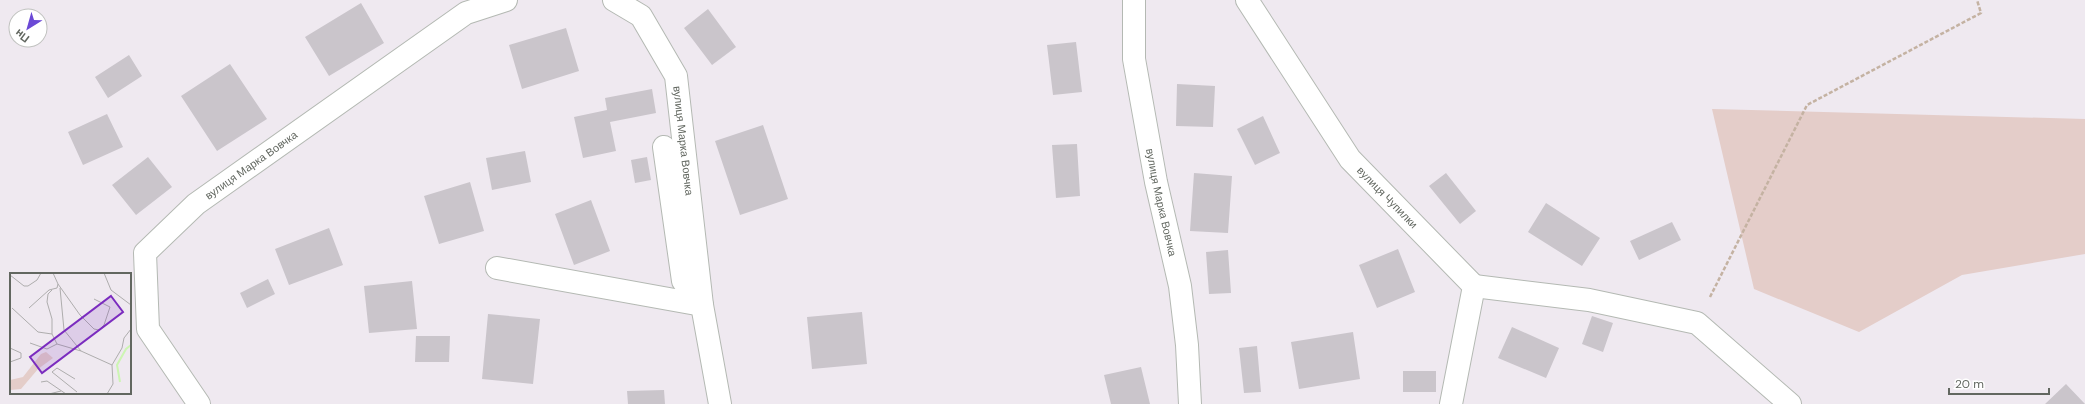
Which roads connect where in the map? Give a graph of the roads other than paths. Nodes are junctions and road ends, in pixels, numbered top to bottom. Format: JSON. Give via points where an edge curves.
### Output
{"nodes":[{"id":1,"x":506,"y":0,"type":"edge"},
{"id":2,"x":614,"y":0,"type":"edge"},
{"id":3,"x":1134,"y":0,"type":"edge"},
{"id":4,"x":1247,"y":0,"type":"edge"},
{"id":5,"x":664,"y":147,"type":"dead end"},
{"id":6,"x":497,"y":268,"type":"dead end"},
{"id":7,"x":1474,"y":286,"type":"junction"},
{"id":8,"x":702,"y":305,"type":"junction"},
{"id":9,"x":199,"y":404,"type":"edge"},
{"id":10,"x":720,"y":404,"type":"edge"},
{"id":11,"x":1190,"y":404,"type":"edge"},
{"id":12,"x":1451,"y":404,"type":"edge"},
{"id":13,"x":1790,"y":404,"type":"edge"}],
"edges":[{"from":1,"to":9,"type":"street","name":"вулиця Марка Вовчка","via":[[466,13],[196,204],[145,253],[148,329]]},
{"from":2,"to":8,"type":"street","name":"вулиця Марка Вовчка","via":[[640,16],[676,76]]},
{"from":3,"to":11,"type":"street","name":"вулиця Марка Вовчка","via":[[1134,59],[1156,182],[1180,286]]},
{"from":4,"to":7,"type":"street","name":"вулиця Чупилки","via":[[1350,159]]},
{"from":5,"to":8,"type":"street","name":"вулиця Марка Вовчка","via":[[683,281]]},
{"from":6,"to":8,"type":"street"},
{"from":7,"to":12,"type":"street"},
{"from":7,"to":13,"type":"street","via":[[1589,300],[1697,323]]},
{"from":8,"to":10,"type":"street","name":"вулиця Марка Вовчка"}]}
